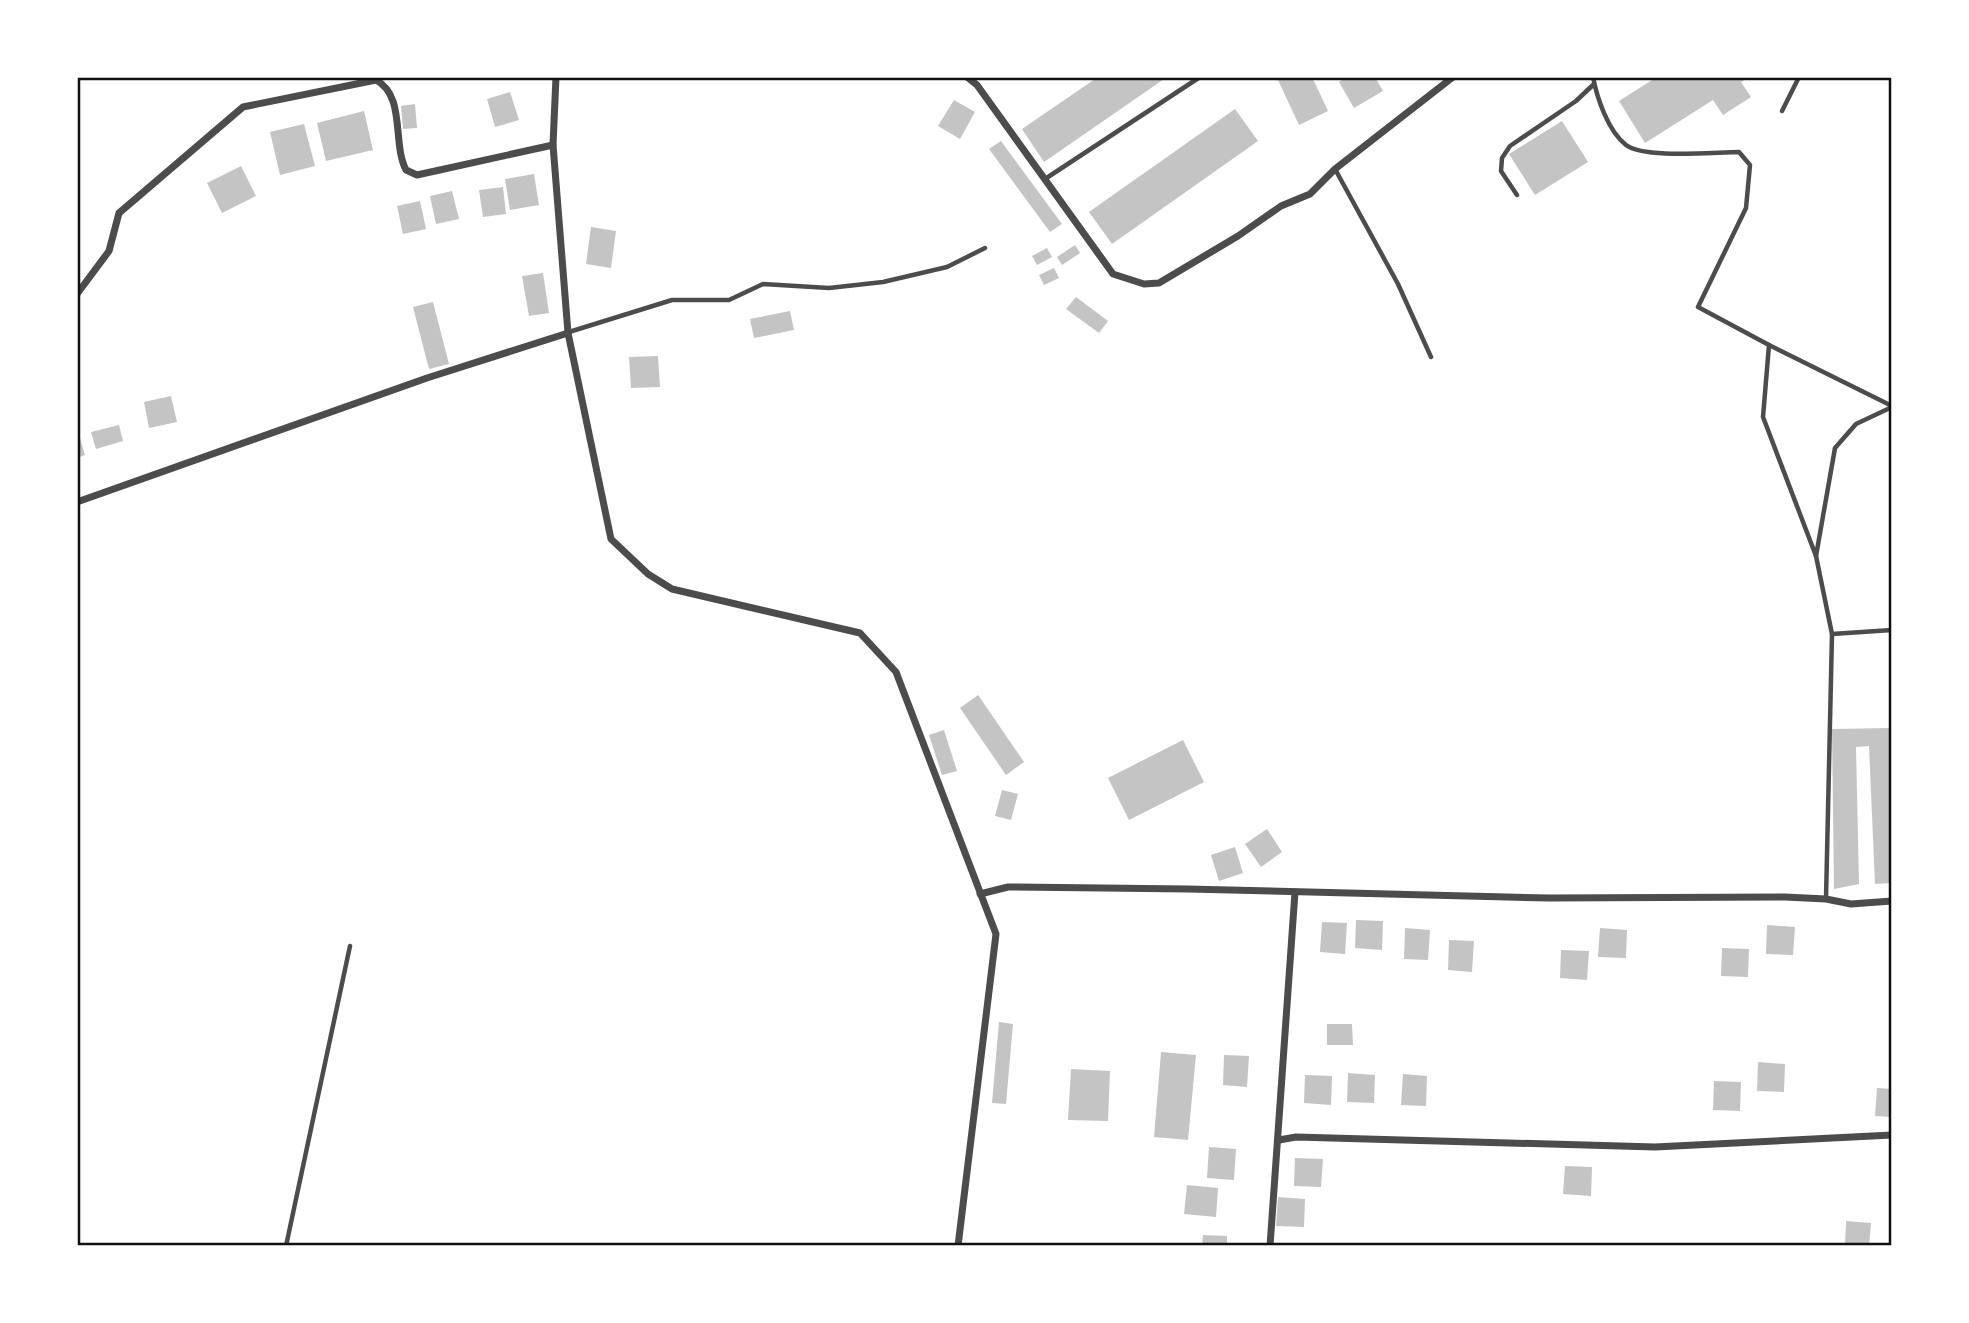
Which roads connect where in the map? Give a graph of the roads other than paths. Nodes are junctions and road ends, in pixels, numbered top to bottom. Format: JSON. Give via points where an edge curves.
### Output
{"nodes":[{"id":1,"x":556,"y":77,"type":"edge"},
{"id":2,"x":967,"y":77,"type":"edge"},
{"id":3,"x":1200,"y":77,"type":"edge"},
{"id":4,"x":1453,"y":77,"type":"edge"},
{"id":5,"x":1593,"y":77,"type":"edge"},
{"id":6,"x":1798,"y":77,"type":"edge"},
{"id":7,"x":385,"y":81,"type":"edge"},
{"id":8,"x":1594,"y":84,"type":"junction"},
{"id":9,"x":1782,"y":111,"type":"dead end"},
{"id":10,"x":553,"y":145,"type":"junction"},
{"id":11,"x":1335,"y":169,"type":"junction"},
{"id":12,"x":1045,"y":179,"type":"junction"},
{"id":13,"x":1517,"y":195,"type":"dead end"},
{"id":14,"x":985,"y":248,"type":"dead end"},
{"id":15,"x":77,"y":293,"type":"edge"},
{"id":16,"x":568,"y":332,"type":"junction"},
{"id":17,"x":1769,"y":345,"type":"junction"},
{"id":18,"x":1431,"y":357,"type":"dead end"},
{"id":19,"x":1892,"y":406,"type":"edge"},
{"id":20,"x":77,"y":502,"type":"edge"},
{"id":21,"x":1816,"y":556,"type":"junction"},
{"id":22,"x":1892,"y":630,"type":"edge"},
{"id":23,"x":1832,"y":634,"type":"junction"},
{"id":24,"x":1295,"y":892,"type":"junction"},
{"id":25,"x":980,"y":894,"type":"junction"},
{"id":26,"x":1826,"y":900,"type":"junction"},
{"id":27,"x":1892,"y":901,"type":"edge"},
{"id":28,"x":350,"y":946,"type":"dead end"},
{"id":29,"x":1892,"y":1135,"type":"edge"},
{"id":30,"x":1279,"y":1140,"type":"junction"},
{"id":31,"x":286,"y":1246,"type":"edge"},
{"id":32,"x":958,"y":1246,"type":"edge"},
{"id":33,"x":1270,"y":1246,"type":"edge"}],
"edges":[{"from":1,"to":10,"type":"street"},
{"from":2,"to":12,"type":"street"},
{"from":3,"to":12,"type":"lane"},
{"from":4,"to":11,"type":"street"},
{"from":5,"to":8,"type":"lane"},
{"from":6,"to":9,"type":"lane"},
{"from":7,"to":10,"type":"street","via":[[393,99],[400,159],[406,170],[417,175]]},
{"from":7,"to":15,"type":"street","via":[[243,107],[119,213],[109,251]]},
{"from":8,"to":13,"type":"lane","via":[[1510,146],[1501,171]]},
{"from":8,"to":17,"type":"lane","via":[[1612,128],[1626,146],[1647,153],[1739,152],[1750,166],[1746,208],[1698,307]]},
{"from":10,"to":16,"type":"street"},
{"from":11,"to":12,"type":"street","via":[[1310,194],[1281,206],[1159,284],[1113,274]]},
{"from":11,"to":18,"type":"lane","via":[[1398,284]]},
{"from":14,"to":16,"type":"lane","via":[[947,267],[883,282],[829,288],[763,284],[729,300],[672,300]]},
{"from":16,"to":20,"type":"street"},
{"from":16,"to":25,"type":"street","via":[[611,539],[648,574],[672,589],[860,633],[896,672]]},
{"from":17,"to":19,"type":"lane"},
{"from":17,"to":21,"type":"lane","via":[[1762,416]]},
{"from":19,"to":21,"type":"lane","via":[[1856,424],[1835,448]]},
{"from":21,"to":23,"type":"lane"},
{"from":22,"to":23,"type":"lane"},
{"from":23,"to":26,"type":"lane"},
{"from":24,"to":25,"type":"street","via":[[1008,887]]},
{"from":24,"to":26,"type":"street"},
{"from":24,"to":30,"type":"street"},
{"from":25,"to":32,"type":"street","via":[[996,934]]},
{"from":26,"to":27,"type":"street","via":[[1851,904]]},
{"from":28,"to":31,"type":"lane"},
{"from":29,"to":30,"type":"street","via":[[1655,1147]]},
{"from":30,"to":33,"type":"street"}]}
